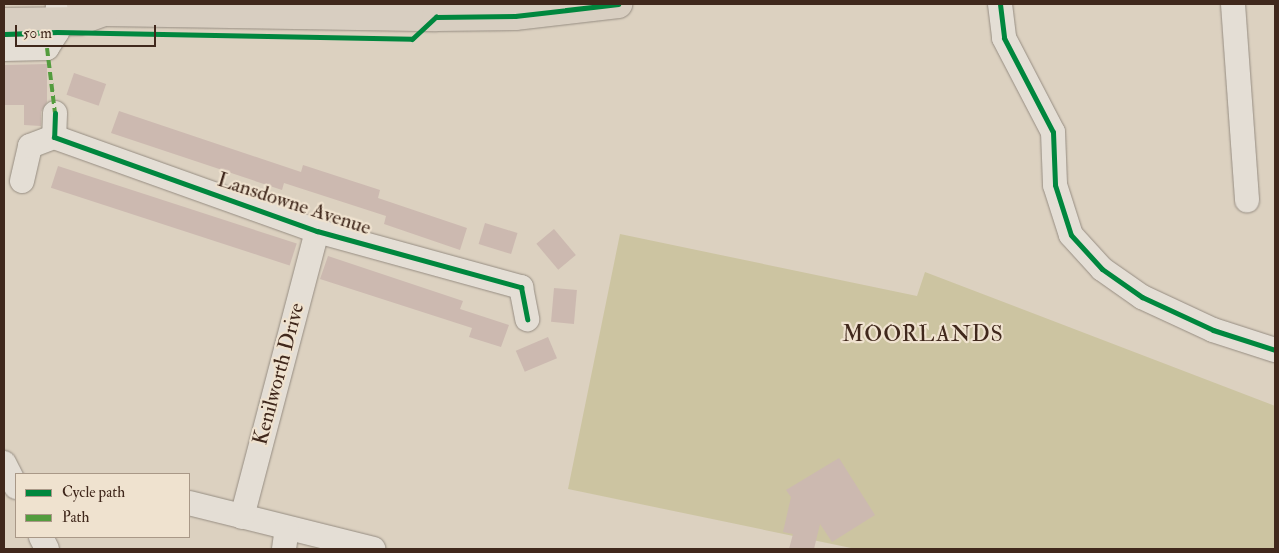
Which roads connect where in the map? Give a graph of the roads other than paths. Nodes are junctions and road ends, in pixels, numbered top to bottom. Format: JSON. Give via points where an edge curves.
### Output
{"nodes":[{"id":1,"x":618,"y":4,"type":"edge"},
{"id":2,"x":1000,"y":4,"type":"edge"},
{"id":3,"x":1233,"y":4,"type":"edge"},
{"id":4,"x":92,"y":8,"type":"edge"},
{"id":5,"x":12,"y":10,"type":"edge"},
{"id":6,"x":58,"y":12,"type":"edge"},
{"id":7,"x":4,"y":49,"type":"edge"},
{"id":8,"x":55,"y":114,"type":"dead end"},
{"id":9,"x":54,"y":137,"type":"junction"},
{"id":10,"x":22,"y":181,"type":"dead end"},
{"id":11,"x":1247,"y":201,"type":"dead end"},
{"id":12,"x":316,"y":231,"type":"junction"},
{"id":13,"x":527,"y":319,"type":"dead end"},
{"id":14,"x":1275,"y":350,"type":"edge"},
{"id":15,"x":4,"y":463,"type":"edge"},
{"id":16,"x":15,"y":485,"type":"edge"},
{"id":17,"x":190,"y":503,"type":"edge"},
{"id":18,"x":242,"y":517,"type":"junction"},
{"id":19,"x":286,"y":539,"type":"edge"},
{"id":20,"x":373,"y":549,"type":"edge"}],
"edges":[{"from":1,"to":4,"type":"main road","via":[[515,16],[436,17]]},
{"from":2,"to":14,"type":"street","via":[[1004,38],[1054,132],[1055,185],[1072,235],[1102,269],[1142,297],[1212,330]]},
{"from":3,"to":11,"type":"street"},
{"from":4,"to":6,"type":"main road","via":[[79,21]]},
{"from":5,"to":6,"type":"main road"},
{"from":6,"to":7,"type":"street","via":[[57,32],[47,48]]},
{"from":8,"to":9,"type":"street"},
{"from":9,"to":10,"type":"street","via":[[30,146]]},
{"from":9,"to":12,"type":"street","name":"Lansdowne Avenue"},
{"from":12,"to":13,"type":"street","name":"Lansdowne Avenue","via":[[521,287]]},
{"from":12,"to":18,"type":"street","name":"Kenilworth Drive"},
{"from":15,"to":16,"type":"street"},
{"from":17,"to":18,"type":"street"},
{"from":18,"to":19,"type":"street"},
{"from":19,"to":20,"type":"street"}]}
